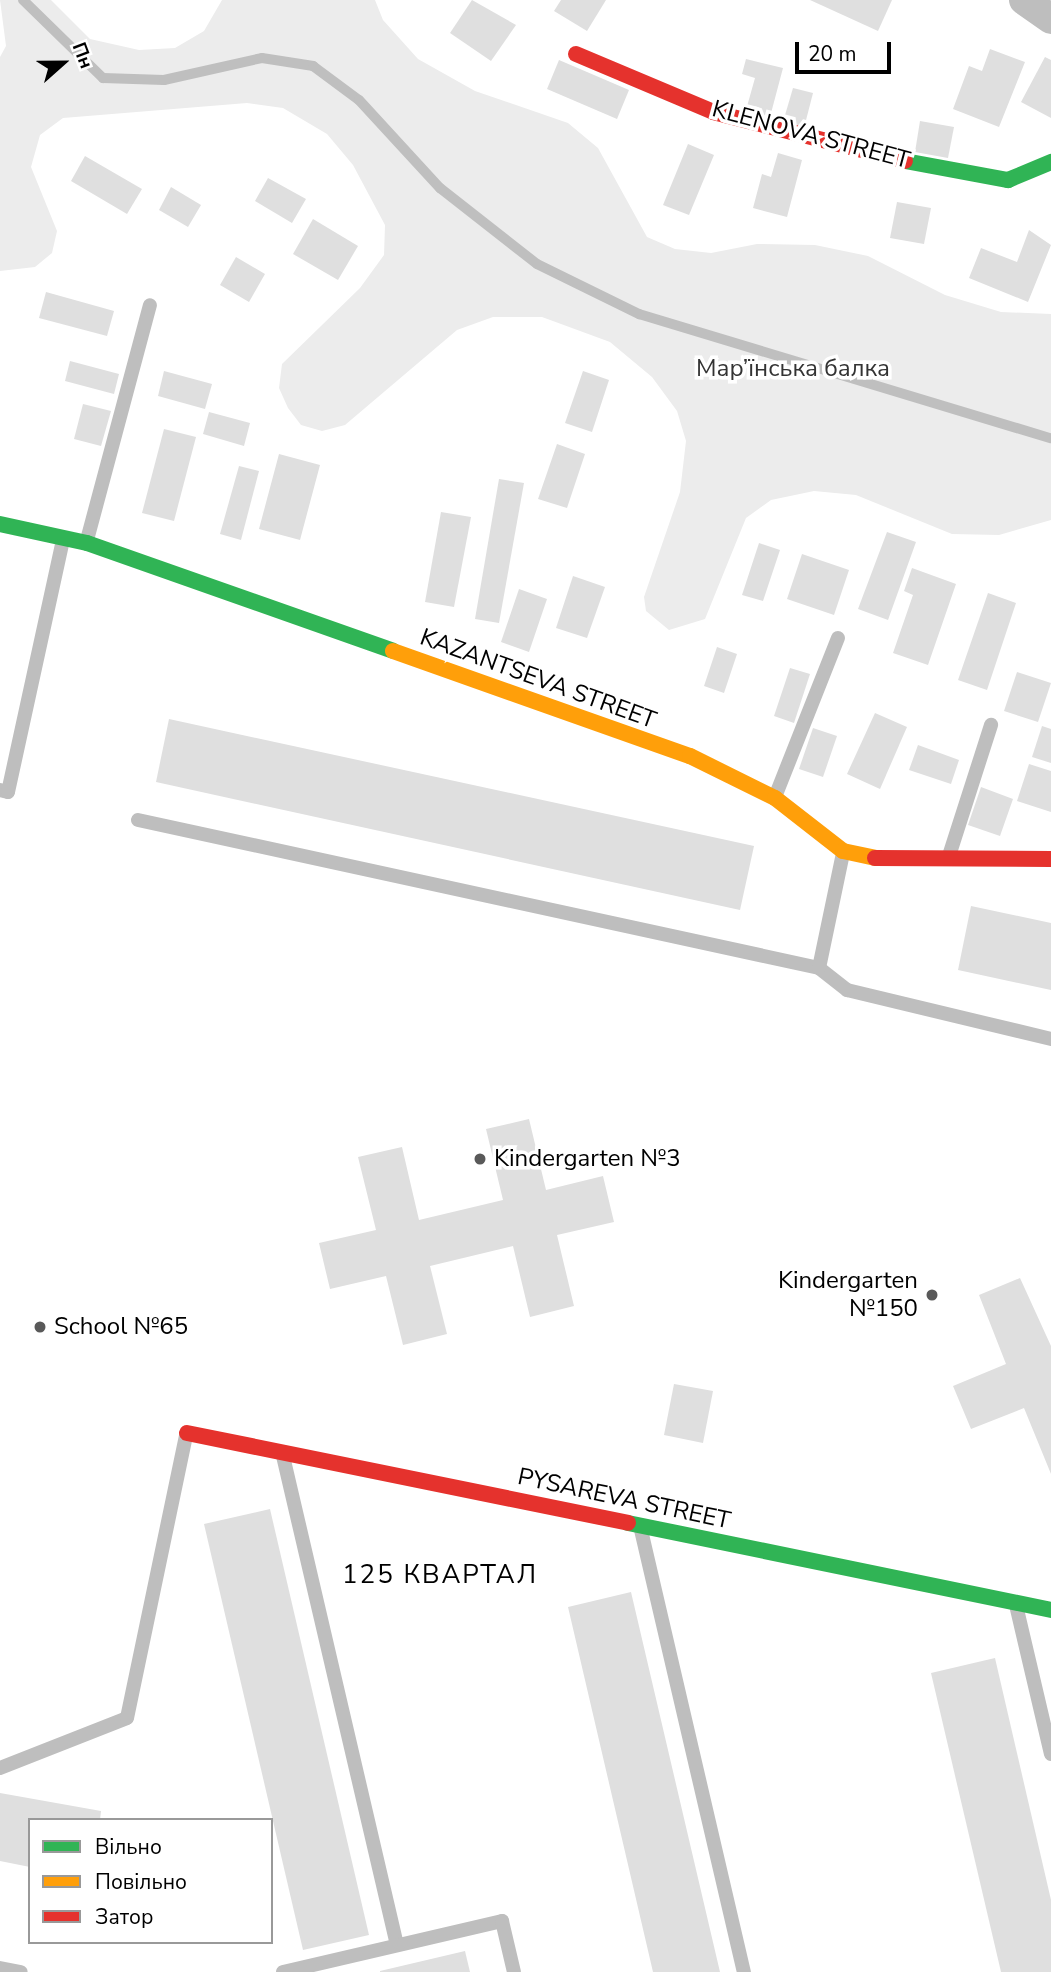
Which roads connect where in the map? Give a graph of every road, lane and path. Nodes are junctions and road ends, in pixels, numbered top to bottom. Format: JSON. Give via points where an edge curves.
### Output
{"nodes":[{"id":1,"x":1024,"y":0,"type":"edge"},
{"id":2,"x":1051,"y":19,"type":"edge"},
{"id":3,"x":576,"y":54,"type":"dead end"},
{"id":4,"x":1051,"y":162,"type":"edge"},
{"id":5,"x":150,"y":305,"type":"dead end"},
{"id":6,"x":0,"y":524,"type":"edge"},
{"id":7,"x":64,"y":537,"type":"junction"},
{"id":8,"x":87,"y":543,"type":"junction"},
{"id":9,"x":838,"y":638,"type":"dead end"},
{"id":10,"x":990,"y":725,"type":"dead end"},
{"id":11,"x":0,"y":790,"type":"edge"},
{"id":12,"x":775,"y":798,"type":"junction"},
{"id":13,"x":138,"y":820,"type":"dead end"},
{"id":14,"x":844,"y":852,"type":"junction"},
{"id":15,"x":1051,"y":859,"type":"edge"},
{"id":16,"x":948,"y":861,"type":"junction"},
{"id":17,"x":819,"y":968,"type":"junction"},
{"id":18,"x":1051,"y":1039,"type":"edge"},
{"id":19,"x":187,"y":1433,"type":"joint"},
{"id":20,"x":283,"y":1452,"type":"junction"},
{"id":21,"x":640,"y":1525,"type":"junction"},
{"id":22,"x":1016,"y":1602,"type":"junction"},
{"id":23,"x":1051,"y":1610,"type":"edge"},
{"id":24,"x":1051,"y":1754,"type":"edge"},
{"id":25,"x":0,"y":1768,"type":"edge"},
{"id":26,"x":397,"y":1945,"type":"junction"},
{"id":27,"x":0,"y":1968,"type":"edge"},
{"id":28,"x":21,"y":1972,"type":"edge"},
{"id":29,"x":283,"y":1972,"type":"edge"},
{"id":30,"x":514,"y":1972,"type":"edge"},
{"id":31,"x":744,"y":1972,"type":"edge"}],
"edges":[{"from":1,"to":2,"type":"street"},
{"from":3,"to":4,"type":"street","name":"KLENOVA STREET","via":[[713,111],[874,156],[1008,180]]},
{"from":5,"to":8,"type":"lane"},
{"from":6,"to":7,"type":"street","name":"KAZANTSEVA STREET"},
{"from":7,"to":8,"type":"street","name":"KAZANTSEVA STREET"},
{"from":7,"to":11,"type":"lane","via":[[8,792]]},
{"from":8,"to":12,"type":"street","name":"KAZANTSEVA STREET","via":[[690,757]]},
{"from":9,"to":12,"type":"lane"},
{"from":10,"to":16,"type":"lane"},
{"from":12,"to":14,"type":"street","name":"KAZANTSEVA STREET"},
{"from":13,"to":17,"type":"lane"},
{"from":14,"to":16,"type":"street","name":"KAZANTSEVA STREET","via":[[891,862]]},
{"from":14,"to":17,"type":"lane"},
{"from":15,"to":16,"type":"street","name":"KAZANTSEVA STREET"},
{"from":17,"to":18,"type":"lane","via":[[847,990]]},
{"from":19,"to":20,"type":"street","name":"PYSAREVA STREET"},
{"from":19,"to":25,"type":"lane","via":[[127,1718]]},
{"from":20,"to":21,"type":"street","name":"PYSAREVA STREET"},
{"from":20,"to":26,"type":"lane"},
{"from":21,"to":22,"type":"street","name":"PYSAREVA STREET"},
{"from":21,"to":31,"type":"lane"},
{"from":22,"to":23,"type":"street","name":"PYSAREVA STREET"},
{"from":22,"to":24,"type":"lane"},
{"from":26,"to":29,"type":"lane"},
{"from":26,"to":30,"type":"lane","via":[[502,1921]]},
{"from":27,"to":28,"type":"lane"}]}
